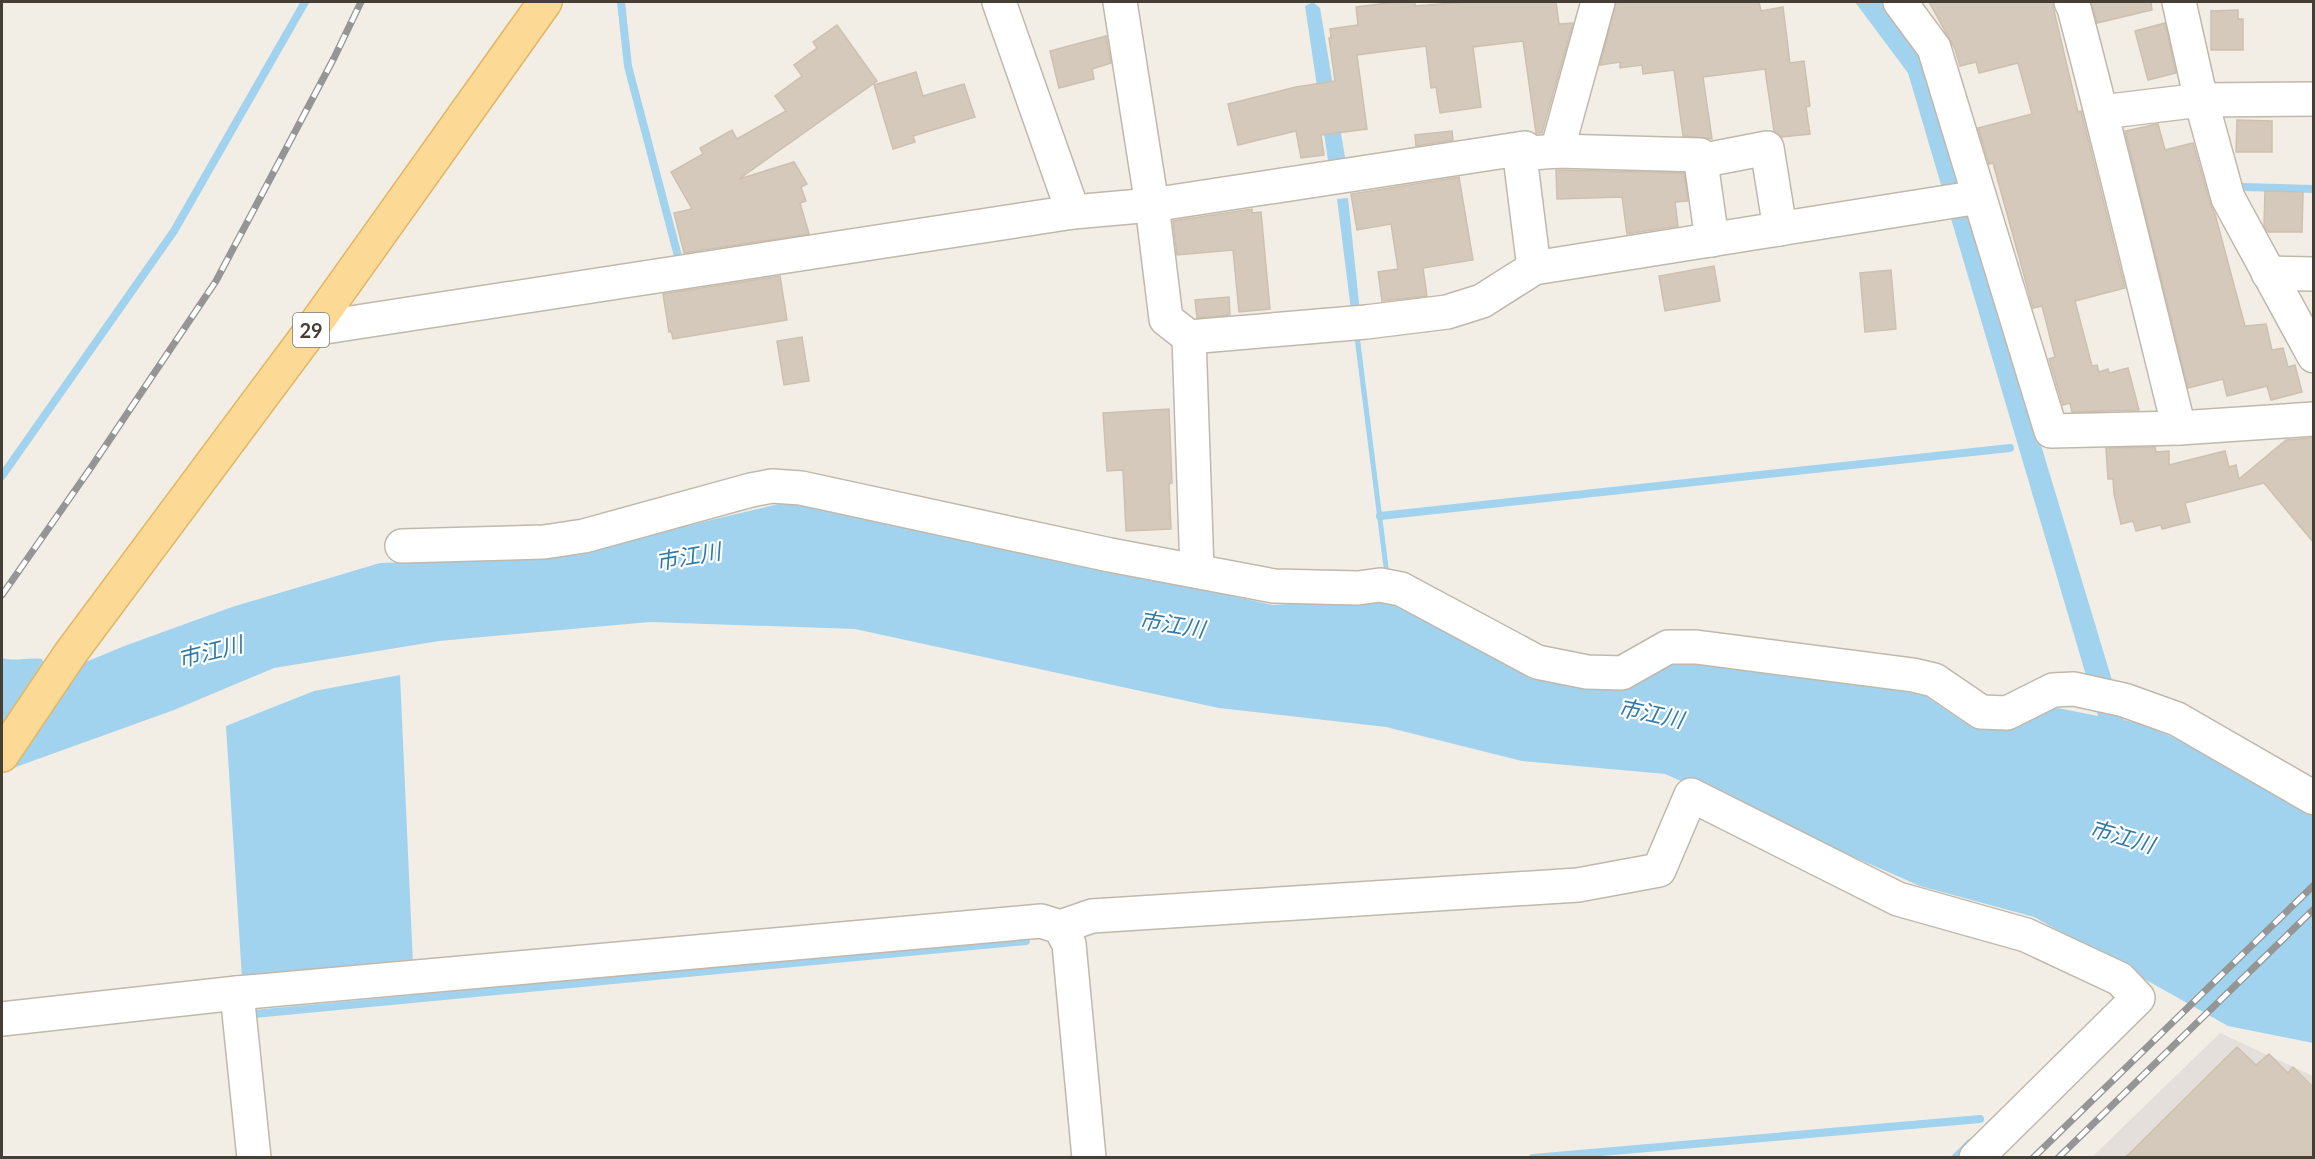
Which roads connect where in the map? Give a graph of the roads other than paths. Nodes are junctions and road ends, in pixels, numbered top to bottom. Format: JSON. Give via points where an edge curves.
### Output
{"nodes":[{"id":1,"x":545,"y":2,"type":"edge"},
{"id":2,"x":999,"y":2,"type":"edge"},
{"id":3,"x":1120,"y":2,"type":"edge"},
{"id":4,"x":1598,"y":2,"type":"edge"},
{"id":5,"x":1900,"y":2,"type":"edge"},
{"id":6,"x":2071,"y":2,"type":"edge"},
{"id":7,"x":2179,"y":2,"type":"edge"},
{"id":8,"x":2313,"y":99,"type":"edge"},
{"id":9,"x":2201,"y":100,"type":"junction"},
{"id":10,"x":2102,"y":112,"type":"junction"},
{"id":11,"x":1520,"y":149,"type":"junction"},
{"id":12,"x":1557,"y":151,"type":"junction"},
{"id":13,"x":1700,"y":161,"type":"junction"},
{"id":14,"x":1963,"y":200,"type":"junction"},
{"id":15,"x":1152,"y":205,"type":"junction"},
{"id":16,"x":1073,"y":212,"type":"junction"},
{"id":17,"x":1779,"y":229,"type":"junction"},
{"id":18,"x":1712,"y":240,"type":"junction"},
{"id":19,"x":1534,"y":268,"type":"junction"},
{"id":20,"x":2268,"y":273,"type":"junction"},
{"id":21,"x":2313,"y":274,"type":"edge"},
{"id":22,"x":312,"y":330,"type":"junction"},
{"id":23,"x":1189,"y":336,"type":"junction"},
{"id":24,"x":2313,"y":356,"type":"edge"},
{"id":25,"x":2313,"y":419,"type":"edge"},
{"id":26,"x":2179,"y":428,"type":"junction"},
{"id":27,"x":402,"y":546,"type":"dead end"},
{"id":28,"x":1197,"y":571,"type":"junction"},
{"id":29,"x":2,"y":755,"type":"edge"},
{"id":30,"x":2313,"y":798,"type":"edge"},
{"id":31,"x":1060,"y":927,"type":"junction"},
{"id":32,"x":237,"y":993,"type":"junction"},
{"id":33,"x":2,"y":1019,"type":"edge"},
{"id":34,"x":254,"y":1158,"type":"edge"},
{"id":35,"x":1089,"y":1158,"type":"edge"},
{"id":36,"x":1976,"y":1158,"type":"edge"}],
"edges":[{"from":1,"to":22,"type":"main road","number":"29"},
{"from":2,"to":16,"type":"street"},
{"from":3,"to":15,"type":"street"},
{"from":4,"to":12,"type":"street"},
{"from":5,"to":14,"type":"street","via":[[1934,48]]},
{"from":6,"to":10,"type":"street"},
{"from":7,"to":9,"type":"street"},
{"from":8,"to":9,"type":"street"},
{"from":9,"to":10,"type":"street"},
{"from":9,"to":20,"type":"street","via":[[2228,198]]},
{"from":10,"to":26,"type":"street"},
{"from":11,"to":12,"type":"street","via":[[1532,153]]},
{"from":11,"to":15,"type":"street"},
{"from":11,"to":19,"type":"street"},
{"from":12,"to":13,"type":"street","via":[[1700,155]]},
{"from":13,"to":17,"type":"street","via":[[1767,148]]},
{"from":13,"to":18,"type":"street"},
{"from":14,"to":17,"type":"street"},
{"from":14,"to":26,"type":"street","via":[[2051,431]]},
{"from":15,"to":16,"type":"street"},
{"from":15,"to":23,"type":"street","via":[[1166,320]]},
{"from":16,"to":22,"type":"street"},
{"from":17,"to":18,"type":"street"},
{"from":18,"to":19,"type":"street"},
{"from":19,"to":23,"type":"street","via":[[1482,301],[1447,312]]},
{"from":20,"to":21,"type":"street"},
{"from":20,"to":24,"type":"street"},
{"from":22,"to":29,"type":"main road","number":"29","via":[[70,654]]},
{"from":23,"to":28,"type":"street"},
{"from":25,"to":26,"type":"street"},
{"from":27,"to":28,"type":"street","via":[[544,542],[584,536],[772,486],[801,488]]},
{"from":28,"to":30,"type":"street","via":[[1274,586],[1380,585],[1401,589],[1537,662],[1587,672],[1622,673],[1668,647],[1696,647],[1934,680],[1981,712],[2007,712],[2053,690],[2084,691],[2177,719]]},
{"from":31,"to":32,"type":"street","via":[[1041,921]]},
{"from":31,"to":35,"type":"street","via":[[1068,944]]},
{"from":31,"to":36,"type":"street","via":[[1092,916],[1578,885],[1659,870],[1691,795],[1898,898],[2026,935],[2120,979],[2138,998]]},
{"from":32,"to":33,"type":"street"},
{"from":32,"to":34,"type":"street"}]}
